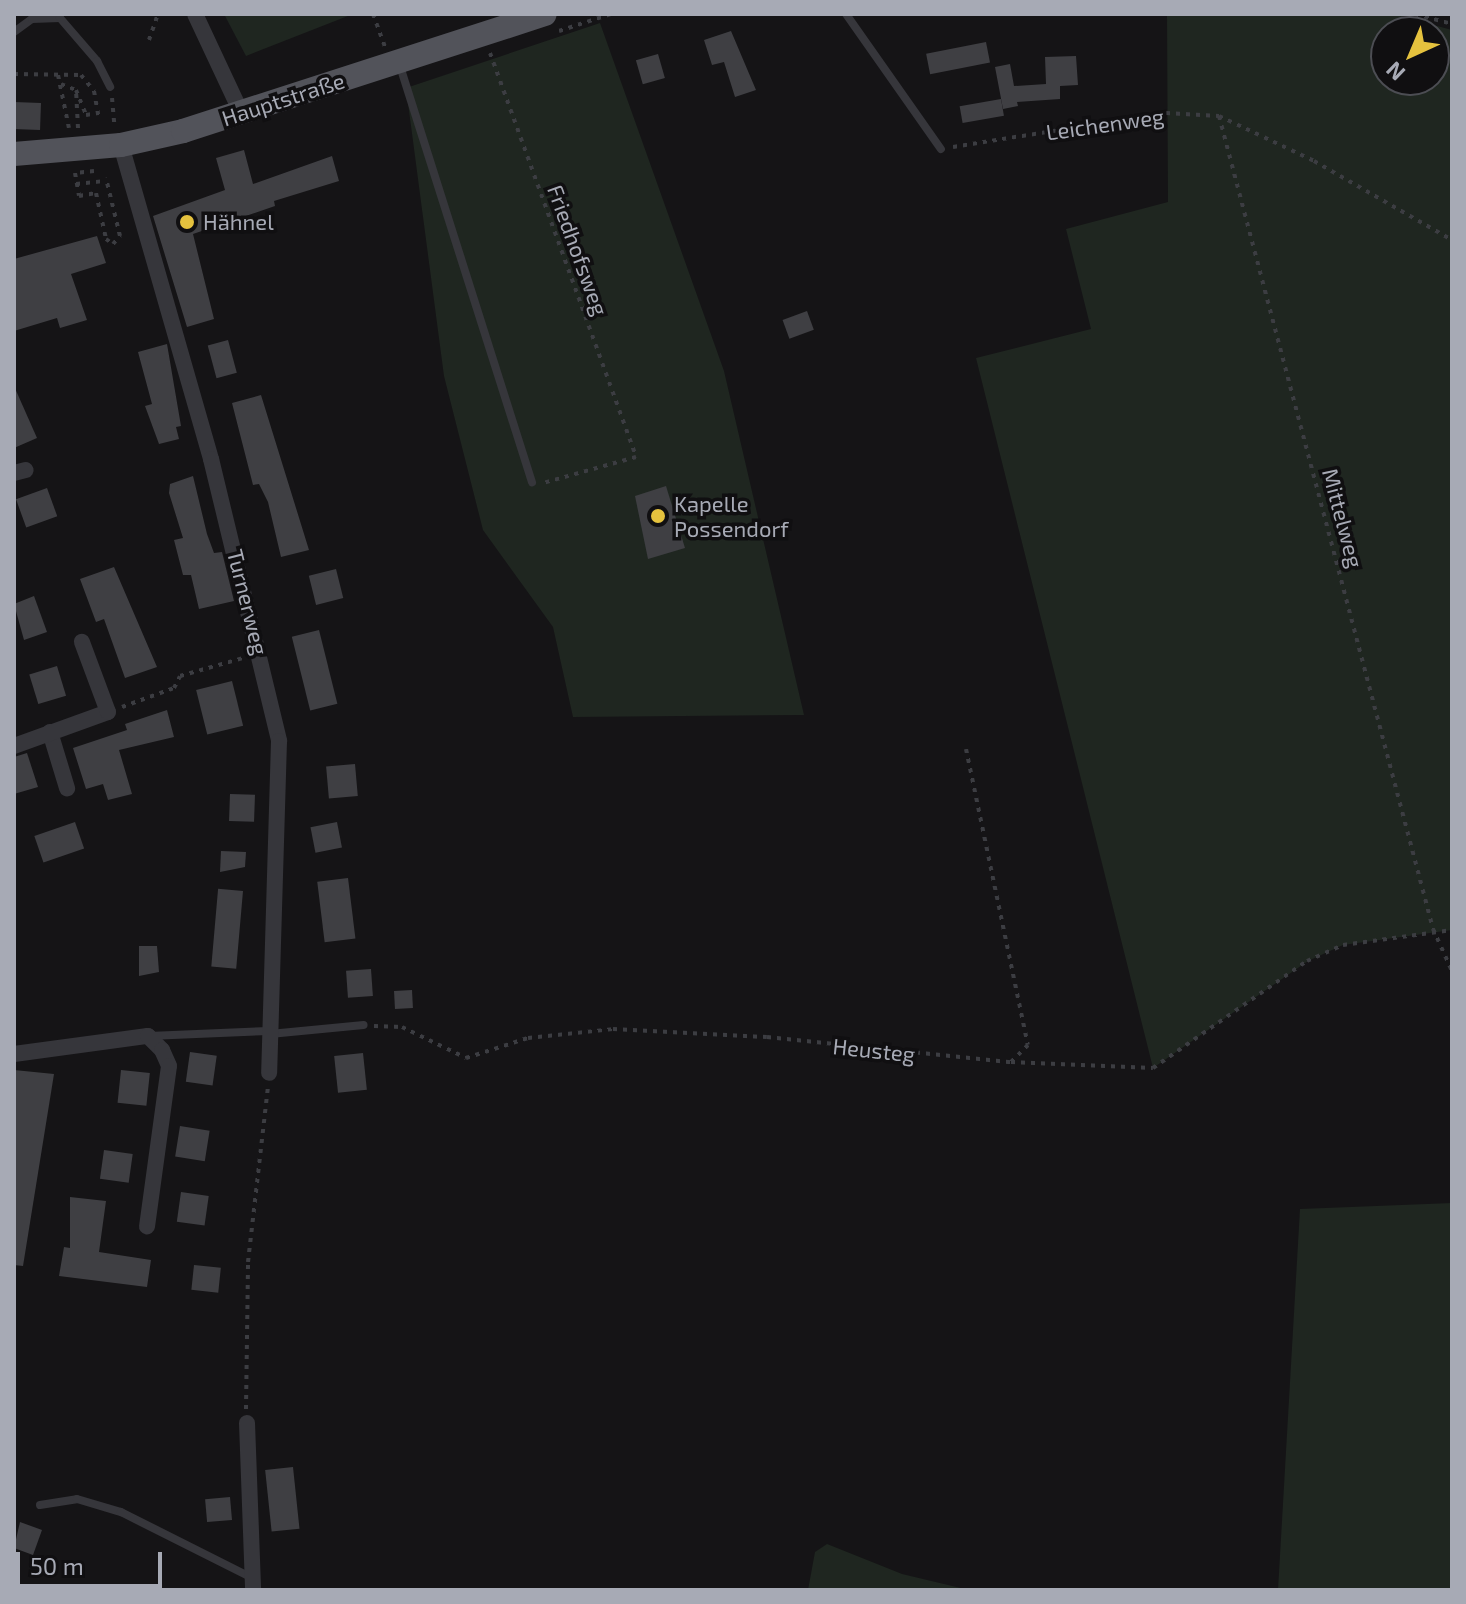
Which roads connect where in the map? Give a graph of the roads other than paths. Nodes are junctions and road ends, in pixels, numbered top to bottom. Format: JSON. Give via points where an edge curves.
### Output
{"nodes":[{"id":1,"x":195,"y":14,"type":"edge"},
{"id":2,"x":545,"y":14,"type":"edge"},
{"id":3,"x":846,"y":14,"type":"edge"},
{"id":4,"x":14,"y":32,"type":"edge"},
{"id":5,"x":394,"y":63,"type":"junction"},
{"id":6,"x":110,"y":87,"type":"road end"},
{"id":7,"x":241,"y":112,"type":"junction"},
{"id":8,"x":941,"y":149,"type":"road end"},
{"id":9,"x":14,"y":154,"type":"edge"},
{"id":10,"x":124,"y":156,"type":"junction"},
{"id":11,"x":534,"y":483,"type":"road end"},
{"id":12,"x":82,"y":642,"type":"dead end"},
{"id":13,"x":50,"y":732,"type":"junction"},
{"id":14,"x":14,"y":746,"type":"edge"},
{"id":15,"x":67,"y":788,"type":"dead end"},
{"id":16,"x":364,"y":1025,"type":"road end"},
{"id":17,"x":269,"y":1032,"type":"junction"},
{"id":18,"x":148,"y":1036,"type":"junction"},
{"id":19,"x":14,"y":1054,"type":"edge"},
{"id":20,"x":269,"y":1073,"type":"road end"},
{"id":21,"x":147,"y":1226,"type":"dead end"},
{"id":22,"x":247,"y":1423,"type":"road end"},
{"id":23,"x":40,"y":1505,"type":"dead end"},
{"id":24,"x":253,"y":1584,"type":"edge"}],
"edges":[{"from":1,"to":7,"type":"street"},
{"from":2,"to":5,"type":"main road","name":"Hauptstraße"},
{"from":3,"to":8,"type":"lane"},
{"from":4,"to":6,"type":"lane","via":[[32,19],[60,18],[82,41]]},
{"from":5,"to":7,"type":"main road","name":"Hauptstraße"},
{"from":5,"to":11,"type":"lane"},
{"from":7,"to":10,"type":"main road","name":"Hauptstraße"},
{"from":9,"to":10,"type":"main road","name":"Hauptstraße"},
{"from":10,"to":17,"type":"street","name":"Turnerweg","via":[[262,653],[279,741]]},
{"from":12,"to":13,"type":"street","via":[[108,712]]},
{"from":13,"to":14,"type":"street"},
{"from":13,"to":15,"type":"street"},
{"from":16,"to":17,"type":"lane"},
{"from":17,"to":18,"type":"lane"},
{"from":17,"to":20,"type":"street","name":"Turnerweg"},
{"from":18,"to":19,"type":"street"},
{"from":18,"to":21,"type":"street","via":[[169,1066]]},
{"from":22,"to":24,"type":"street"},
{"from":23,"to":24,"type":"lane","via":[[77,1499],[121,1512]]}]}
